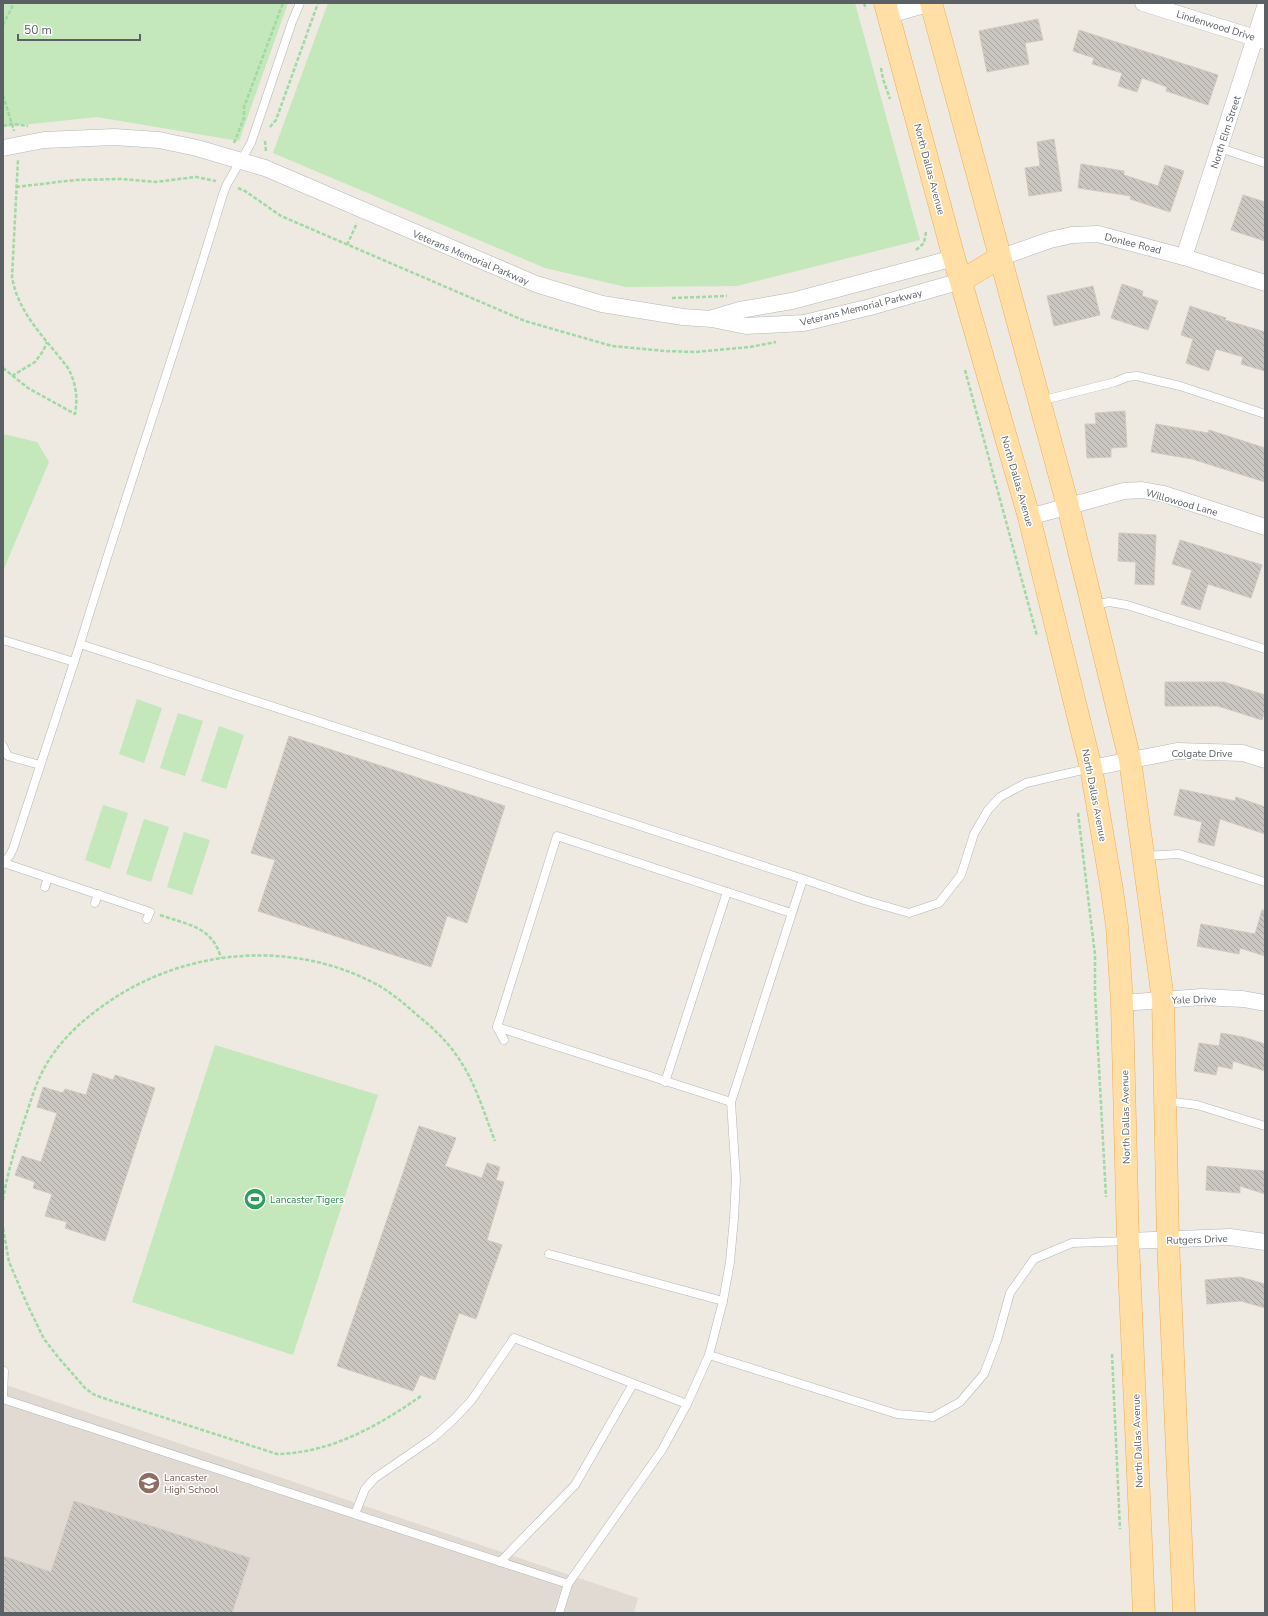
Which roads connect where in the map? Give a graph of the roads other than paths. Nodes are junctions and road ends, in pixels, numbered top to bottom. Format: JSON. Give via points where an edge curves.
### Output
{"nodes":[{"id":1,"x":300,"y":3,"type":"edge"},
{"id":2,"x":931,"y":3,"type":"edge"},
{"id":3,"x":1143,"y":3,"type":"edge"},
{"id":4,"x":1265,"y":6,"type":"edge"},
{"id":5,"x":887,"y":9,"type":"edge"},
{"id":6,"x":1260,"y":39,"type":"edge"},
{"id":7,"x":3,"y":148,"type":"edge"},
{"id":8,"x":1220,"y":148,"type":"junction"},
{"id":9,"x":241,"y":160,"type":"junction"},
{"id":10,"x":1265,"y":163,"type":"edge"},
{"id":11,"x":1184,"y":257,"type":"junction"},
{"id":12,"x":954,"y":258,"type":"junction"},
{"id":13,"x":999,"y":258,"type":"junction"},
{"id":14,"x":961,"y":281,"type":"junction"},
{"id":15,"x":1265,"y":282,"type":"edge"},
{"id":16,"x":712,"y":319,"type":"junction"},
{"id":17,"x":1039,"y":401,"type":"junction"},
{"id":18,"x":1265,"y":414,"type":"edge"},
{"id":19,"x":1068,"y":506,"type":"junction"},
{"id":20,"x":1029,"y":517,"type":"junction"},
{"id":21,"x":1265,"y":527,"type":"edge"},
{"id":22,"x":1092,"y":605,"type":"junction"},
{"id":23,"x":3,"y":640,"type":"edge"},
{"id":24,"x":80,"y":644,"type":"junction"},
{"id":25,"x":1265,"y":650,"type":"edge"},
{"id":26,"x":74,"y":662,"type":"junction"},
{"id":27,"x":3,"y":746,"type":"edge"},
{"id":28,"x":1130,"y":760,"type":"junction"},
{"id":29,"x":1265,"y":760,"type":"edge"},
{"id":30,"x":40,"y":765,"type":"junction"},
{"id":31,"x":1091,"y":768,"type":"junction"},
{"id":32,"x":1144,"y":856,"type":"junction"},
{"id":33,"x":3,"y":864,"type":"edge"},
{"id":34,"x":48,"y":878,"type":"junction"},
{"id":35,"x":803,"y":879,"type":"junction"},
{"id":36,"x":1265,"y":882,"type":"edge"},
{"id":37,"x":45,"y":887,"type":"dead end"},
{"id":38,"x":727,"y":892,"type":"junction"},
{"id":39,"x":98,"y":894,"type":"junction"},
{"id":40,"x":95,"y":903,"type":"dead end"},
{"id":41,"x":791,"y":913,"type":"junction"},
{"id":42,"x":148,"y":916,"type":"road end"},
{"id":43,"x":1163,"y":1000,"type":"junction"},
{"id":44,"x":1122,"y":1003,"type":"junction"},
{"id":45,"x":1265,"y":1003,"type":"edge"},
{"id":46,"x":497,"y":1028,"type":"junction"},
{"id":47,"x":504,"y":1040,"type":"dead end"},
{"id":48,"x":665,"y":1082,"type":"junction"},
{"id":49,"x":1165,"y":1101,"type":"junction"},
{"id":50,"x":731,"y":1102,"type":"junction"},
{"id":51,"x":1265,"y":1126,"type":"edge"},
{"id":52,"x":1168,"y":1240,"type":"junction"},
{"id":53,"x":1128,"y":1241,"type":"junction"},
{"id":54,"x":1265,"y":1242,"type":"edge"},
{"id":55,"x":549,"y":1254,"type":"dead end"},
{"id":56,"x":723,"y":1301,"type":"junction"},
{"id":57,"x":709,"y":1355,"type":"junction"},
{"id":58,"x":4,"y":1371,"type":"edge"},
{"id":59,"x":633,"y":1384,"type":"junction"},
{"id":60,"x":3,"y":1397,"type":"edge"},
{"id":61,"x":687,"y":1404,"type":"junction"},
{"id":62,"x":355,"y":1514,"type":"junction"},
{"id":63,"x":500,"y":1562,"type":"junction"},
{"id":64,"x":568,"y":1584,"type":"junction"},
{"id":65,"x":559,"y":1613,"type":"edge"},
{"id":66,"x":1144,"y":1613,"type":"edge"},
{"id":67,"x":1184,"y":1613,"type":"edge"}],
"edges":[{"from":1,"to":9,"type":"lane","via":[[252,143]]},
{"from":2,"to":5,"type":"street"},
{"from":2,"to":13,"type":"main road"},
{"from":3,"to":6,"type":"street","name":"Lindenwood Drive"},
{"from":4,"to":6,"type":"street","name":"North Elm Street"},
{"from":5,"to":12,"type":"main road","name":"North Dallas Avenue"},
{"from":6,"to":8,"type":"street","name":"North Elm Street"},
{"from":7,"to":9,"type":"street","name":"Veterans Memorial Parkway","via":[[44,140],[114,136],[172,143]]},
{"from":8,"to":10,"type":"lane"},
{"from":8,"to":11,"type":"street","name":"North Elm Street"},
{"from":9,"to":16,"type":"street","name":"Veterans Memorial Parkway","via":[[536,284],[602,304]]},
{"from":9,"to":24,"type":"lane","via":[[223,194]]},
{"from":11,"to":13,"type":"street","name":"Donlee Road","via":[[1098,234],[1072,235],[1050,240]]},
{"from":11,"to":15,"type":"street","name":"Donlee Road"},
{"from":12,"to":13,"type":"main road"},
{"from":12,"to":14,"type":"main road","name":"North Dallas Avenue"},
{"from":12,"to":16,"type":"street","name":"Veterans Memorial Parkway","via":[[792,301],[740,310]]},
{"from":13,"to":14,"type":"main road"},
{"from":13,"to":17,"type":"main road"},
{"from":14,"to":16,"type":"street","name":"Veterans Memorial Parkway","via":[[804,323],[746,326]]},
{"from":14,"to":20,"type":"main road","name":"North Dallas Avenue"},
{"from":17,"to":18,"type":"lane","via":[[1115,382],[1127,376],[1137,376],[1180,386]]},
{"from":17,"to":19,"type":"main road"},
{"from":19,"to":20,"type":"street","name":"Willowood Lane"},
{"from":19,"to":21,"type":"street","name":"Willowood Lane","via":[[1124,491],[1142,490],[1164,494]]},
{"from":19,"to":22,"type":"main road"},
{"from":20,"to":31,"type":"main road","name":"North Dallas Avenue"},
{"from":22,"to":25,"type":"lane","via":[[1109,602],[1127,606]]},
{"from":22,"to":28,"type":"main road"},
{"from":23,"to":26,"type":"lane"},
{"from":24,"to":26,"type":"lane"},
{"from":24,"to":35,"type":"lane"},
{"from":26,"to":30,"type":"lane"},
{"from":27,"to":30,"type":"lane","via":[[8,756]]},
{"from":28,"to":29,"type":"street","name":"Colgate Drive","via":[[1177,751],[1243,753]]},
{"from":28,"to":31,"type":"street","name":"Colgate Drive"},
{"from":28,"to":32,"type":"main road"},
{"from":30,"to":33,"type":"lane","via":[[13,849]]},
{"from":31,"to":35,"type":"lane","via":[[1026,783],[1000,797],[988,810],[974,834],[961,875],[939,902],[909,913]]},
{"from":31,"to":44,"type":"main road","name":"North Dallas Avenue","via":[[1117,926]]},
{"from":32,"to":36,"type":"lane","via":[[1179,854]]},
{"from":32,"to":43,"type":"main road"},
{"from":33,"to":34,"type":"lane"},
{"from":34,"to":37,"type":"lane"},
{"from":34,"to":39,"type":"lane"},
{"from":35,"to":41,"type":"lane"},
{"from":38,"to":41,"type":"lane"},
{"from":38,"to":46,"type":"lane","via":[[557,836]]},
{"from":38,"to":48,"type":"lane"},
{"from":39,"to":40,"type":"lane"},
{"from":39,"to":42,"type":"lane"},
{"from":41,"to":50,"type":"lane"},
{"from":43,"to":44,"type":"street","name":"Yale Drive"},
{"from":43,"to":45,"type":"street","name":"Yale Drive","via":[[1202,997]]},
{"from":43,"to":49,"type":"main road"},
{"from":44,"to":53,"type":"main road","name":"North Dallas Avenue"},
{"from":46,"to":47,"type":"lane"},
{"from":46,"to":48,"type":"lane"},
{"from":48,"to":50,"type":"lane"},
{"from":49,"to":51,"type":"lane","via":[[1197,1105]]},
{"from":49,"to":52,"type":"main road"},
{"from":50,"to":56,"type":"lane","via":[[736,1179],[730,1262]]},
{"from":52,"to":53,"type":"street","name":"Rutgers Drive"},
{"from":52,"to":54,"type":"street","name":"Rutgers Drive","via":[[1230,1237]]},
{"from":52,"to":67,"type":"main road"},
{"from":53,"to":57,"type":"lane","via":[[1072,1243],[1034,1259],[1010,1293],[984,1374],[960,1402],[933,1417],[897,1414]]},
{"from":53,"to":66,"type":"main road","name":"North Dallas Avenue"},
{"from":55,"to":56,"type":"lane"},
{"from":56,"to":57,"type":"lane"},
{"from":57,"to":61,"type":"lane"},
{"from":58,"to":60,"type":"lane"},
{"from":59,"to":61,"type":"lane"},
{"from":59,"to":62,"type":"lane","via":[[514,1338],[470,1401],[453,1420],[433,1438],[376,1478],[365,1489]]},
{"from":59,"to":63,"type":"lane","via":[[575,1485]]},
{"from":60,"to":62,"type":"lane"},
{"from":61,"to":64,"type":"lane","via":[[662,1450]]},
{"from":62,"to":63,"type":"lane"},
{"from":63,"to":64,"type":"lane"},
{"from":64,"to":65,"type":"lane"}]}
